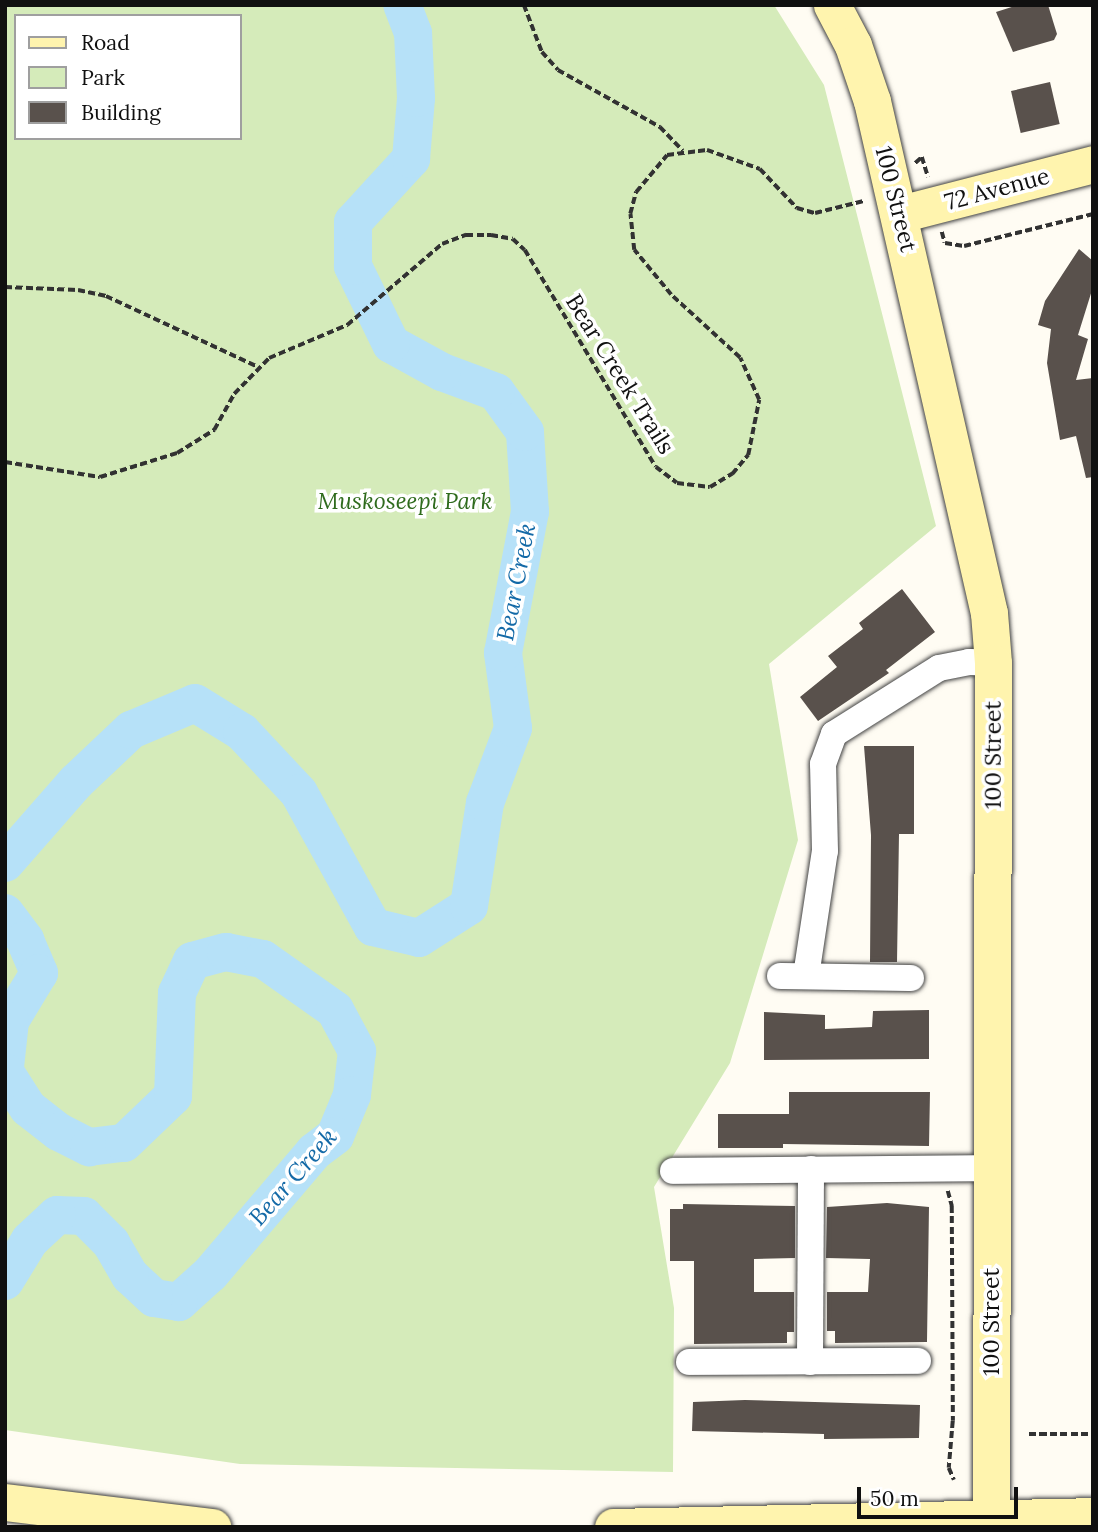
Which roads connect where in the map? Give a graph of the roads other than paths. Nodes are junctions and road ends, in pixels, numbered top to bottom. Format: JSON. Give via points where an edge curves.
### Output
{"nodes":[{"id":1,"x":832,"y":5,"type":"edge"},
{"id":2,"x":1093,"y":164,"type":"edge"},
{"id":3,"x":896,"y":198,"type":"junction"},
{"id":4,"x":993,"y":663,"type":"junction"},
{"id":5,"x":780,"y":976,"type":"dead end"},
{"id":6,"x":806,"y":976,"type":"junction"},
{"id":7,"x":911,"y":978,"type":"dead end"},
{"id":8,"x":991,"y":1168,"type":"junction"},
{"id":9,"x":811,"y":1170,"type":"junction"},
{"id":10,"x":673,"y":1171,"type":"dead end"},
{"id":11,"x":918,"y":1361,"type":"dead end"},
{"id":12,"x":689,"y":1362,"type":"dead end"},
{"id":13,"x":810,"y":1362,"type":"junction"},
{"id":14,"x":5,"y":1502,"type":"edge"},
{"id":15,"x":1093,"y":1516,"type":"edge"},
{"id":16,"x":991,"y":1521,"type":"edge"},
{"id":17,"x":212,"y":1527,"type":"edge"},
{"id":18,"x":613,"y":1527,"type":"edge"}],
"edges":[{"from":1,"to":3,"type":"main road","name":"100 Street","via":[[860,67]]},
{"from":2,"to":3,"type":"main road","name":"72 Avenue"},
{"from":3,"to":4,"type":"main road","name":"100 Street","via":[[983,572]]},
{"from":4,"to":6,"type":"street","via":[[939,668],[834,734],[823,764],[825,851]]},
{"from":4,"to":8,"type":"main road","name":"100 Street"},
{"from":5,"to":6,"type":"street"},
{"from":6,"to":7,"type":"street"},
{"from":8,"to":9,"type":"street"},
{"from":8,"to":16,"type":"main road","name":"100 Street"},
{"from":9,"to":10,"type":"street"},
{"from":9,"to":13,"type":"street"},
{"from":11,"to":13,"type":"street"},
{"from":12,"to":13,"type":"street"},
{"from":14,"to":17,"type":"main road"},
{"from":15,"to":16,"type":"main road"},
{"from":16,"to":18,"type":"main road"}]}
